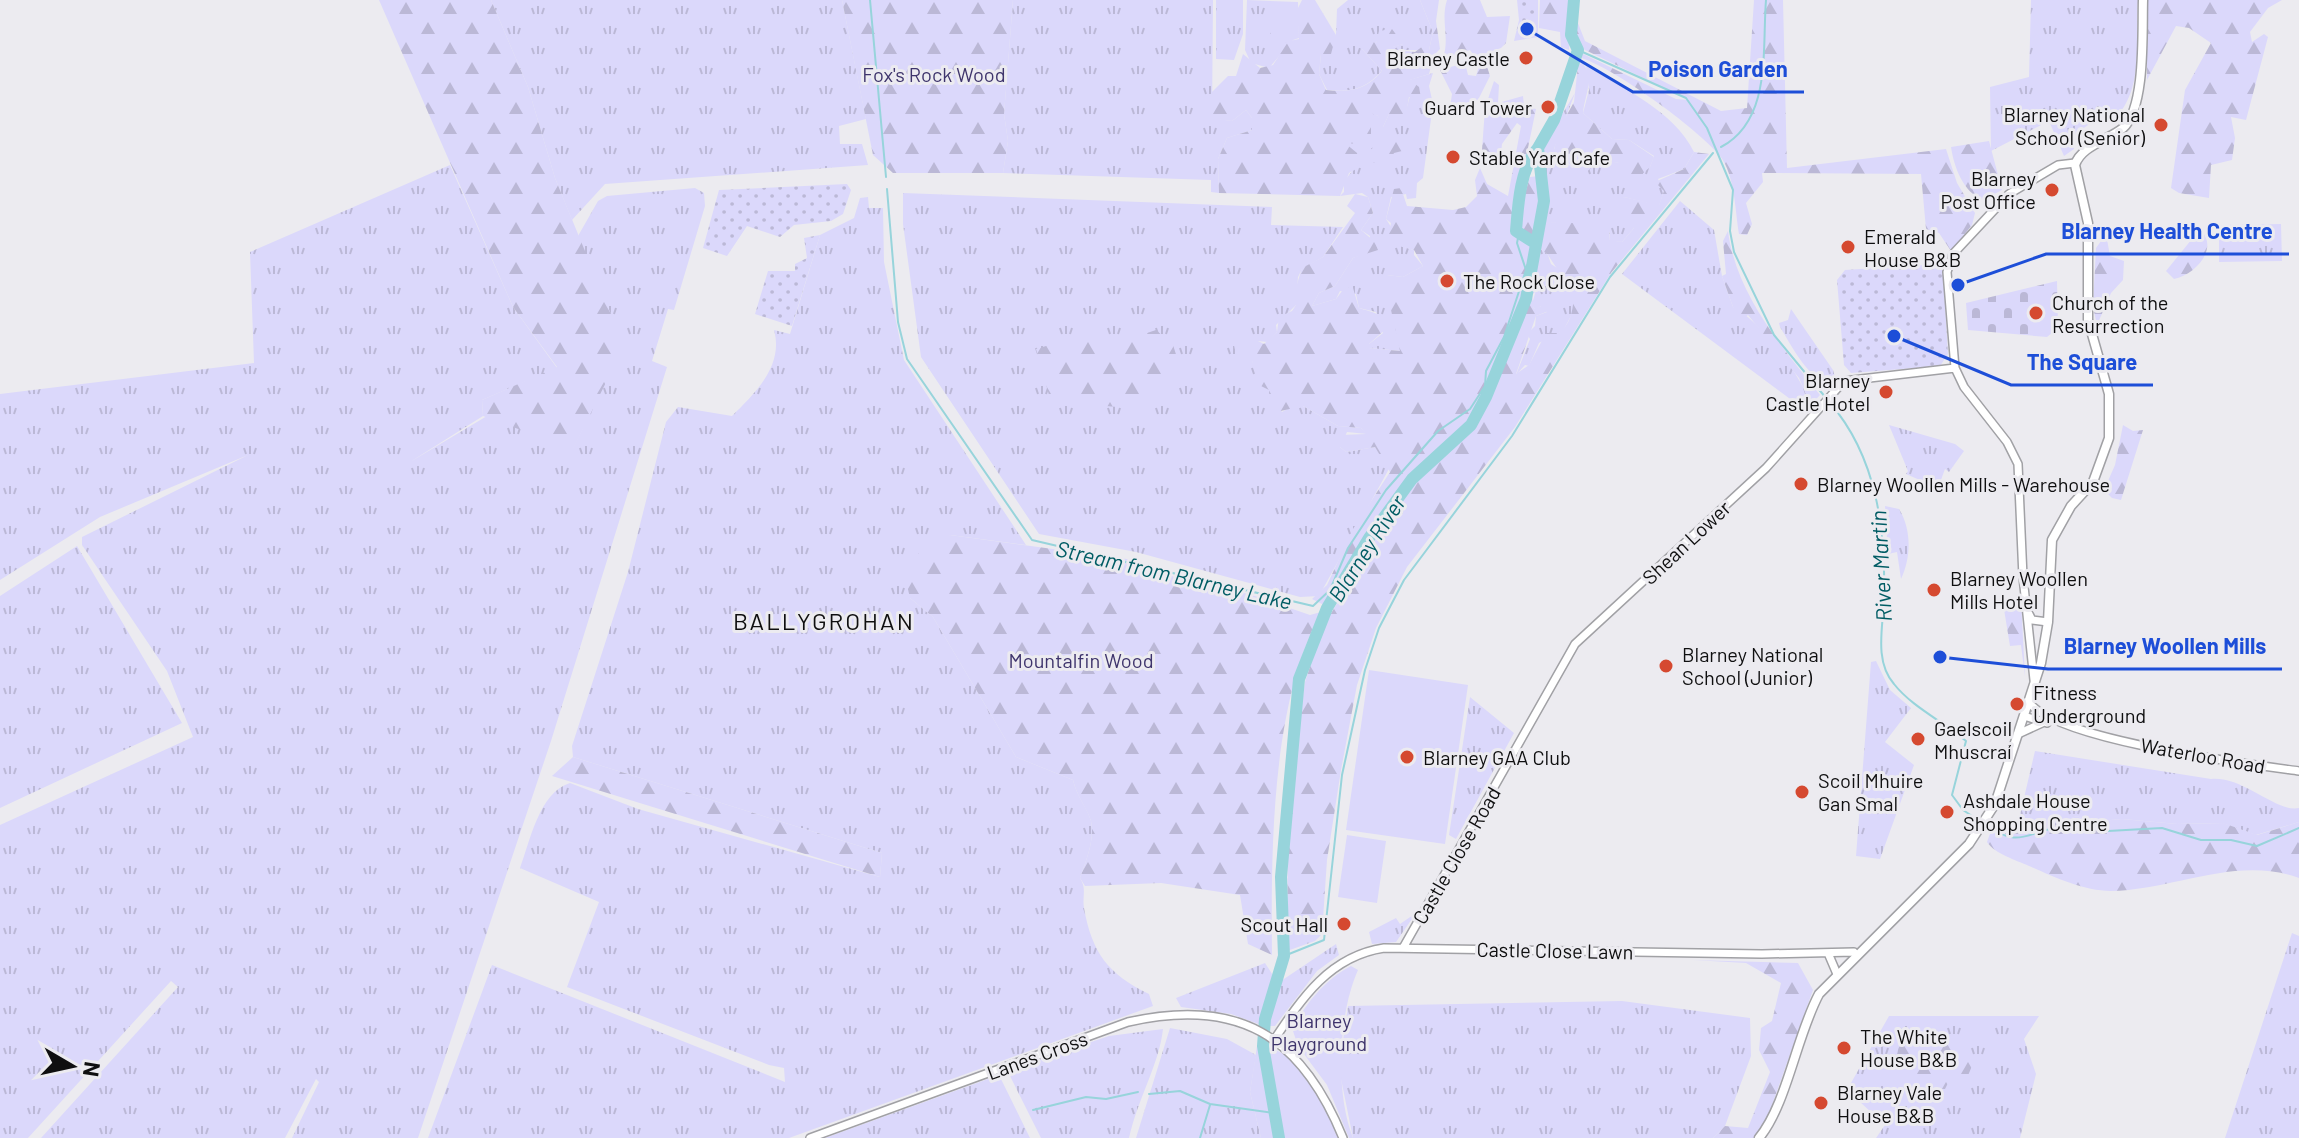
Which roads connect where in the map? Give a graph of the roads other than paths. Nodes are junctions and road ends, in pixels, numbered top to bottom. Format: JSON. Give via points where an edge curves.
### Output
{"nodes":[{"id":1,"x":2143,"y":0,"type":"edge"},
{"id":2,"x":2075,"y":163,"type":"junction"},
{"id":3,"x":1955,"y":368,"type":"junction"},
{"id":4,"x":2026,"y":604,"type":"junction"},
{"id":5,"x":2048,"y":622,"type":"junction"},
{"id":6,"x":2027,"y":623,"type":"junction"},
{"id":7,"x":2046,"y":635,"type":"junction"},
{"id":8,"x":1556,"y":678,"type":"joint"},
{"id":9,"x":2035,"y":682,"type":"junction"},
{"id":10,"x":2028,"y":701,"type":"junction"},
{"id":11,"x":2024,"y":716,"type":"junction"},
{"id":12,"x":2044,"y":723,"type":"junction"},
{"id":13,"x":2061,"y":725,"type":"junction"},
{"id":14,"x":2018,"y":734,"type":"junction"},
{"id":15,"x":2299,"y":771,"type":"edge"},
{"id":16,"x":1403,"y":948,"type":"junction"},
{"id":17,"x":1828,"y":953,"type":"junction"},
{"id":18,"x":1857,"y":956,"type":"junction"},
{"id":19,"x":1837,"y":974,"type":"junction"},
{"id":20,"x":1283,"y":1027,"type":"junction"},
{"id":21,"x":1271,"y":1038,"type":"junction"},
{"id":22,"x":1285,"y":1049,"type":"junction"},
{"id":23,"x":810,"y":1138,"type":"edge"},
{"id":24,"x":1343,"y":1138,"type":"edge"},
{"id":25,"x":1759,"y":1138,"type":"edge"}],
"edges":[{"from":1,"to":2,"type":"main road","via":[[2135,107],[2125,126]]},
{"from":2,"to":3,"type":"street","via":[[2058,165],[2009,194],[1950,261]]},
{"from":2,"to":5,"type":"main road","via":[[2090,243],[2088,320],[2111,413],[2107,446],[2087,490],[2052,540]]},
{"from":3,"to":4,"type":"street","via":[[2018,464]]},
{"from":3,"to":8,"type":"street","name":"Shean Lower","via":[[1844,381],[1766,468],[1575,644]]},
{"from":4,"to":5,"type":"street","via":[[2032,620]]},
{"from":4,"to":6,"type":"street"},
{"from":5,"to":7,"type":"main road"},
{"from":6,"to":7,"type":"street"},
{"from":6,"to":9,"type":"street"},
{"from":7,"to":9,"type":"main road"},
{"from":8,"to":16,"type":"street","name":"Castle Close Road"},
{"from":9,"to":10,"type":"main road"},
{"from":10,"to":11,"type":"main road"},
{"from":10,"to":13,"type":"street","name":"Waterloo Road","via":[[2037,713]]},
{"from":11,"to":12,"type":"street","name":"Waterloo Road"},
{"from":11,"to":14,"type":"main road"},
{"from":12,"to":13,"type":"street","name":"Waterloo Road"},
{"from":12,"to":14,"type":"street"},
{"from":13,"to":15,"type":"street","name":"Waterloo Road","via":[[2104,738]]},
{"from":14,"to":18,"type":"main road","via":[[1988,818],[1969,844]]},
{"from":16,"to":17,"type":"street","name":"Castle Close Lawn"},
{"from":16,"to":20,"type":"street","name":"Castle Close Lawn","via":[[1371,950],[1337,965],[1316,982]]},
{"from":17,"to":18,"type":"street","name":"Castle Close Lawn"},
{"from":17,"to":19,"type":"street"},
{"from":18,"to":19,"type":"main road"},
{"from":19,"to":25,"type":"main road","via":[[1808,1015],[1775,1112]]},
{"from":20,"to":21,"type":"street","name":"Castle Close Lawn"},
{"from":20,"to":22,"type":"street"},
{"from":21,"to":22,"type":"street"},
{"from":21,"to":23,"type":"street","name":"Lanes Cross","via":[[1205,1013],[1179,1012],[1128,1022]]},
{"from":22,"to":24,"type":"street","via":[[1327,1099]]}]}
